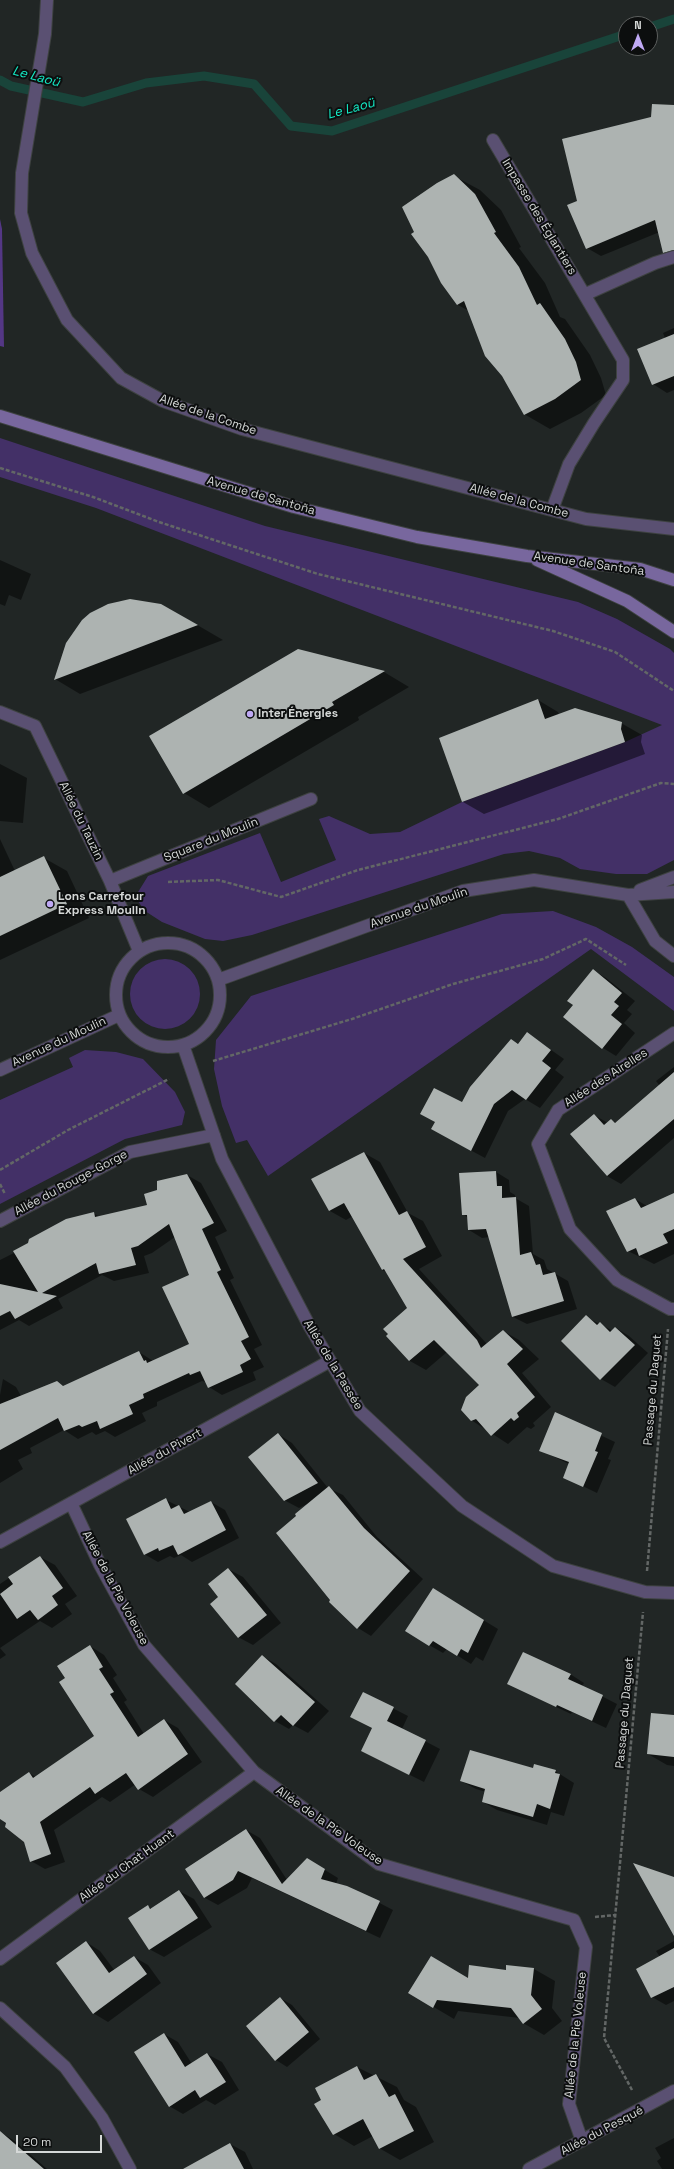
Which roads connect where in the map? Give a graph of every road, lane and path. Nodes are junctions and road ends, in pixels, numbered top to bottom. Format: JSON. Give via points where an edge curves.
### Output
{"nodes":[{"id":1,"x":47,"y":0,"type":"edge"},
{"id":2,"x":493,"y":140,"type":"dead end"},
{"id":3,"x":674,"y":257,"type":"edge"},
{"id":4,"x":586,"y":294,"type":"junction"},
{"id":5,"x":0,"y":416,"type":"edge"},
{"id":6,"x":0,"y":468,"type":"edge"},
{"id":7,"x":552,"y":510,"type":"junction"},
{"id":8,"x":674,"y":529,"type":"edge"},
{"id":9,"x":527,"y":556,"type":"junction"},
{"id":10,"x":674,"y":580,"type":"edge"},
{"id":11,"x":674,"y":632,"type":"edge"},
{"id":12,"x":674,"y":691,"type":"edge"},
{"id":13,"x":0,"y":712,"type":"edge"},
{"id":14,"x":674,"y":784,"type":"edge"},
{"id":15,"x":311,"y":799,"type":"dead end"},
{"id":16,"x":674,"y":877,"type":"edge"},
{"id":17,"x":110,"y":881,"type":"junction"},
{"id":18,"x":166,"y":882,"type":"dead end"},
{"id":19,"x":674,"y":892,"type":"edge"},
{"id":20,"x":628,"y":895,"type":"junction"},
{"id":21,"x":139,"y":951,"type":"junction"},
{"id":22,"x":674,"y":956,"type":"edge"},
{"id":23,"x":626,"y":965,"type":"dead end"},
{"id":24,"x":218,"y":980,"type":"junction"},
{"id":25,"x":119,"y":1015,"type":"junction"},
{"id":26,"x":674,"y":1033,"type":"edge"},
{"id":27,"x":183,"y":1045,"type":"junction"},
{"id":28,"x":213,"y":1061,"type":"dead end"},
{"id":29,"x":0,"y":1070,"type":"edge"},
{"id":30,"x":169,"y":1079,"type":"dead end"},
{"id":31,"x":214,"y":1135,"type":"junction"},
{"id":32,"x":0,"y":1170,"type":"edge"},
{"id":33,"x":0,"y":1221,"type":"edge"},
{"id":34,"x":672,"y":1309,"type":"edge"},
{"id":35,"x":330,"y":1361,"type":"junction"},
{"id":36,"x":71,"y":1503,"type":"junction"},
{"id":37,"x":0,"y":1542,"type":"edge"},
{"id":38,"x":645,"y":1592,"type":"junction"},
{"id":39,"x":674,"y":1593,"type":"edge"},
{"id":40,"x":254,"y":1772,"type":"junction"},
{"id":41,"x":0,"y":1959,"type":"edge"},
{"id":42,"x":0,"y":2008,"type":"edge"},
{"id":43,"x":674,"y":2091,"type":"edge"},
{"id":44,"x":642,"y":2110,"type":"junction"},
{"id":45,"x":582,"y":2141,"type":"junction"},
{"id":46,"x":130,"y":2169,"type":"edge"},
{"id":47,"x":529,"y":2169,"type":"edge"}],
"edges":[{"from":1,"to":7,"type":"street","name":"Allée de la Combe","via":[[45,34],[22,173],[21,213],[32,253],[67,320],[121,378],[163,401],[242,429]]},
{"from":2,"to":4,"type":"street","name":"Impasse des Églantiers"},
{"from":3,"to":4,"type":"street"},
{"from":4,"to":7,"type":"street","name":"Impasse des Églantiers","via":[[623,360],[623,380],[570,464]]},
{"from":5,"to":9,"type":"main road","name":"Avenue de Santoña","via":[[294,507],[417,538]]},
{"from":6,"to":12,"type":"path","via":[[318,574],[553,631],[615,652]]},
{"from":7,"to":8,"type":"street","name":"Allée de la Combe","via":[[586,519]]},
{"from":9,"to":10,"type":"main road","name":"Avenue de Santoña","via":[[640,569]]},
{"from":9,"to":11,"type":"main road","name":"Avenue de Santoña","via":[[626,601]]},
{"from":13,"to":17,"type":"street","name":"Allée du Tauzin","via":[[35,726]]},
{"from":14,"to":18,"type":"path","via":[[661,784],[558,819],[358,870],[281,897],[218,880]]},
{"from":15,"to":17,"type":"street","name":"Square du Moulin"},
{"from":16,"to":20,"type":"street"},
{"from":17,"to":21,"type":"street","name":"Allée du Tauzin"},
{"from":19,"to":20,"type":"street","name":"Avenue du Moulin"},
{"from":20,"to":22,"type":"street","via":[[654,941]]},
{"from":20,"to":24,"type":"street","name":"Avenue du Moulin","via":[[534,880],[463,891]]},
{"from":21,"to":24,"type":"street","via":[[165,943],[186,946],[200,954],[211,965]]},
{"from":21,"to":25,"type":"street","via":[[128,960],[120,972],[115,1001]]},
{"from":23,"to":28,"type":"path","via":[[586,939],[542,960],[452,984],[352,1019]]},
{"from":24,"to":27,"type":"street","via":[[220,996],[217,1013],[210,1027],[198,1039]]},
{"from":25,"to":27,"type":"street","via":[[126,1028],[145,1042],[167,1048]]},
{"from":25,"to":29,"type":"street","name":"Avenue du Moulin"},
{"from":26,"to":34,"type":"street","name":"Allée des Airelles","via":[[558,1110],[538,1144],[570,1229],[617,1280]]},
{"from":27,"to":31,"type":"street","name":"Allée de la Passée"},
{"from":30,"to":32,"type":"path","via":[[68,1130]]},
{"from":31,"to":33,"type":"street","name":"Allée du Rouge-Gorge","via":[[130,1152]]},
{"from":31,"to":35,"type":"street","name":"Allée de la Passée","via":[[222,1160]]},
{"from":34,"to":38,"type":"path","name":"Passage du Daguet"},
{"from":35,"to":36,"type":"street","name":"Allée du Pivert"},
{"from":35,"to":38,"type":"street","name":"Allée de la Passée","via":[[360,1411],[462,1506],[553,1566]]},
{"from":36,"to":37,"type":"street","name":"Allée du Pivert"},
{"from":36,"to":40,"type":"street","name":"Allée de la Pie Voleuse","via":[[100,1565],[144,1645]]},
{"from":38,"to":39,"type":"street","name":"Allée de la Passée"},
{"from":38,"to":44,"type":"path","name":"Passage du Daguet","via":[[604,2038]]},
{"from":40,"to":41,"type":"street","name":"Allée du Chat Huant"},
{"from":40,"to":45,"type":"street","name":"Allée de la Pie Voleuse","via":[[379,1864],[574,1920],[586,1947],[569,2104]]},
{"from":42,"to":46,"type":"street","via":[[65,2067],[102,2118]]},
{"from":43,"to":44,"type":"street","name":"Allée du Pesqué"},
{"from":44,"to":45,"type":"street","name":"Allée du Pesqué"},
{"from":45,"to":47,"type":"street","name":"Allée du Pesqué"}]}
